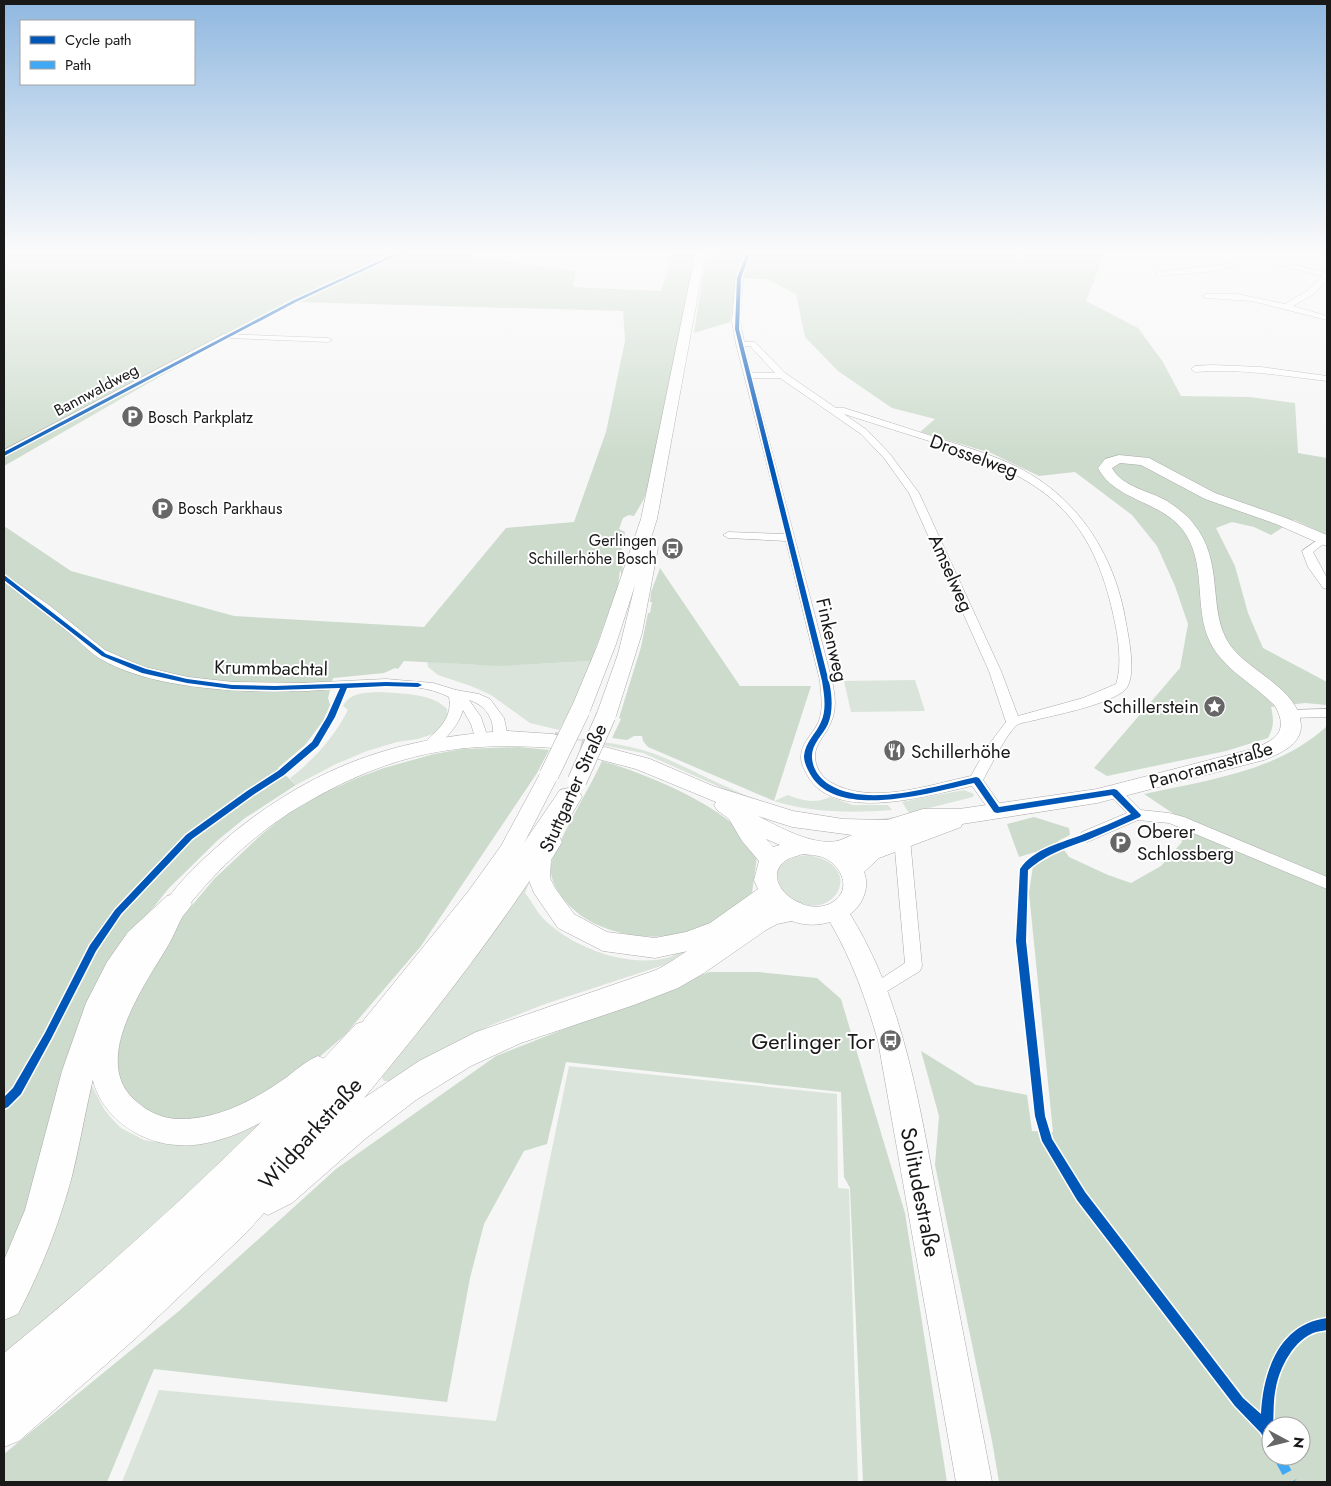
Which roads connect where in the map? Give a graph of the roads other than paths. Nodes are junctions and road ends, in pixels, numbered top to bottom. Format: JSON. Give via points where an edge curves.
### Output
{"nodes":[{"id":1,"x":688,"y":320,"type":"edge"},
{"id":2,"x":736,"y":320,"type":"edge"},
{"id":3,"x":328,"y":340,"type":"dead end"},
{"id":4,"x":740,"y":344,"type":"junction"},
{"id":5,"x":1195,"y":369,"type":"dead end"},
{"id":6,"x":782,"y":375,"type":"junction"},
{"id":7,"x":748,"y":376,"type":"junction"},
{"id":8,"x":1305,"y":376,"type":"junction"},
{"id":9,"x":1327,"y":379,"type":"edge"},
{"id":10,"x":1327,"y":388,"type":"edge"},
{"id":11,"x":835,"y":411,"type":"junction"},
{"id":12,"x":4,"y":454,"type":"edge"},
{"id":13,"x":649,"y":519,"type":"junction"},
{"id":14,"x":728,"y":535,"type":"dead end"},
{"id":15,"x":791,"y":538,"type":"junction"},
{"id":16,"x":1320,"y":538,"type":"edge"},
{"id":17,"x":4,"y":577,"type":"edge"},
{"id":18,"x":1327,"y":586,"type":"edge"},
{"id":19,"x":455,"y":694,"type":"junction"},
{"id":20,"x":1327,"y":713,"type":"edge"},
{"id":21,"x":1289,"y":714,"type":"junction"},
{"id":22,"x":1013,"y":722,"type":"junction"},
{"id":23,"x":490,"y":738,"type":"junction"},
{"id":24,"x":553,"y":741,"type":"tunnel mouth"},
{"id":25,"x":430,"y":746,"type":"junction"},
{"id":26,"x":605,"y":754,"type":"tunnel mouth"},
{"id":27,"x":976,"y":780,"type":"junction"},
{"id":28,"x":565,"y":784,"type":"junction"},
{"id":29,"x":706,"y":791,"type":"junction"},
{"id":30,"x":1114,"y":792,"type":"junction"},
{"id":31,"x":997,"y":810,"type":"junction"},
{"id":32,"x":738,"y":815,"type":"junction"},
{"id":33,"x":1137,"y":815,"type":"junction"},
{"id":34,"x":897,"y":833,"type":"junction"},
{"id":35,"x":1087,"y":836,"type":"dead end"},
{"id":36,"x":802,"y":846,"type":"junction"},
{"id":37,"x":827,"y":850,"type":"junction"},
{"id":38,"x":771,"y":860,"type":"junction"},
{"id":39,"x":852,"y":870,"type":"junction"},
{"id":40,"x":1327,"y":883,"type":"edge"},
{"id":41,"x":780,"y":902,"type":"junction"},
{"id":42,"x":177,"y":904,"type":"junction"},
{"id":43,"x":836,"y":912,"type":"junction"},
{"id":44,"x":876,"y":991,"type":"junction"},
{"id":45,"x":368,"y":1034,"type":"junction"},
{"id":46,"x":234,"y":1219,"type":"junction"},
{"id":47,"x":4,"y":1300,"type":"edge"},
{"id":48,"x":4,"y":1380,"type":"edge"},
{"id":49,"x":4,"y":1426,"type":"edge"},
{"id":50,"x":974,"y":1482,"type":"edge"}],
"edges":[{"from":1,"to":13,"type":"main road","name":"Stuttgarter Straße"},
{"from":2,"to":4,"type":"street"},
{"from":3,"to":12,"type":"street","name":"Bannwaldweg","via":[[227,336]]},
{"from":4,"to":6,"type":"street","name":"Amselweg","via":[[752,344]]},
{"from":4,"to":7,"type":"street","name":"Finkenweg"},
{"from":5,"to":8,"type":"street","via":[[1245,368]]},
{"from":6,"to":7,"type":"street"},
{"from":6,"to":11,"type":"street","name":"Amselweg"},
{"from":7,"to":15,"type":"street","name":"Finkenweg"},
{"from":8,"to":9,"type":"street"},
{"from":8,"to":10,"type":"street"},
{"from":11,"to":22,"type":"street","name":"Amselweg","via":[[864,432],[887,456],[914,493],[995,672]]},
{"from":11,"to":22,"type":"street","name":"Drosselweg","via":[[841,410],[1012,467],[1068,507],[1091,538],[1110,577],[1121,624],[1124,679],[1116,690],[1098,697]]},
{"from":13,"to":28,"type":"main road","name":"Stuttgarter Straße","bridge":true,"via":[[580,711]]},
{"from":13,"to":28,"type":"main road","name":"Stuttgarter Straße","bridge":true,"via":[[650,546],[640,607],[622,671],[606,716]]},
{"from":14,"to":15,"type":"street"},
{"from":15,"to":27,"type":"street","name":"Finkenweg","via":[[828,697],[827,716],[808,754],[817,778],[831,790],[847,796],[875,799]]},
{"from":16,"to":18,"type":"street","via":[[1307,551]]},
{"from":16,"to":21,"type":"main road","via":[[1210,496],[1144,461],[1119,459],[1105,468],[1112,480],[1161,504],[1189,528],[1204,556],[1212,621],[1219,642],[1234,662],[1270,690]]},
{"from":17,"to":19,"type":"street","name":"Krummbachtal","via":[[104,655],[144,671],[232,687],[398,684],[434,687]]},
{"from":19,"to":23,"type":"street"},
{"from":19,"to":23,"type":"street","name":"Krummbachtal","via":[[472,695],[492,708],[501,729]]},
{"from":19,"to":25,"type":"street","via":[[457,708],[454,721]]},
{"from":20,"to":21,"type":"street"},
{"from":21,"to":30,"type":"main road","name":"Panoramastraße","via":[[1290,733],[1286,740],[1270,751]]},
{"from":22,"to":27,"type":"street","via":[[992,750]]},
{"from":23,"to":24,"type":"main road"},
{"from":23,"to":25,"type":"main road"},
{"from":25,"to":42,"type":"main road","via":[[392,754],[350,770],[288,803],[215,862]]},
{"from":26,"to":29,"type":"main road","via":[[643,764]]},
{"from":27,"to":31,"type":"street"},
{"from":28,"to":41,"type":"main road","name":"Stuttgarter Straße","via":[[560,825],[540,860],[539,878],[566,921],[589,935],[618,944],[665,947],[702,937]]},
{"from":28,"to":45,"type":"main road","name":"Wildparkstraße","via":[[509,851]]},
{"from":28,"to":46,"type":"highway","name":"Wildparkstraße","via":[[490,915],[353,1086]]},
{"from":29,"to":32,"type":"main road"},
{"from":29,"to":34,"type":"main road","via":[[792,820]]},
{"from":30,"to":31,"type":"main road","name":"Panoramastraße"},
{"from":30,"to":33,"type":"street"},
{"from":31,"to":34,"type":"main road","name":"Panoramastraße","via":[[959,817],[940,827]]},
{"from":32,"to":36,"type":"main road"},
{"from":32,"to":38,"type":"main road"},
{"from":33,"to":35,"type":"street"},
{"from":33,"to":40,"type":"street","via":[[1179,821]]},
{"from":34,"to":37,"type":"main road","name":"Panoramastraße"},
{"from":34,"to":39,"type":"main road","name":"Panoramastraße"},
{"from":34,"to":44,"type":"street","via":[[914,966]]},
{"from":36,"to":37,"type":"main road"},
{"from":36,"to":38,"type":"main road","via":[[785,850]]},
{"from":37,"to":39,"type":"main road","via":[[839,856]]},
{"from":38,"to":41,"type":"main road","via":[[765,881]]},
{"from":39,"to":43,"type":"main road","via":[[856,885],[854,896]]},
{"from":41,"to":43,"type":"main road","via":[[814,916]]},
{"from":41,"to":46,"type":"highway","via":[[771,914],[668,979],[487,1042],[448,1062],[383,1104],[279,1190]]},
{"from":42,"to":45,"type":"main road","via":[[113,1022],[107,1041],[104,1072],[107,1082],[121,1106],[138,1120],[168,1130],[189,1132],[224,1126],[264,1108]]},
{"from":42,"to":47,"type":"highway","via":[[139,940],[105,996],[73,1088],[44,1210]]},
{"from":43,"to":44,"type":"main road","name":"Solitudestraße"},
{"from":44,"to":50,"type":"main road","name":"Solitudestraße","via":[[891,1041],[907,1120]]},
{"from":45,"to":48,"type":"highway","name":"Wildparkstraße","via":[[239,1171],[134,1270]]},
{"from":46,"to":49,"type":"highway","name":"Wildparkstraße","via":[[122,1324]]}]}
